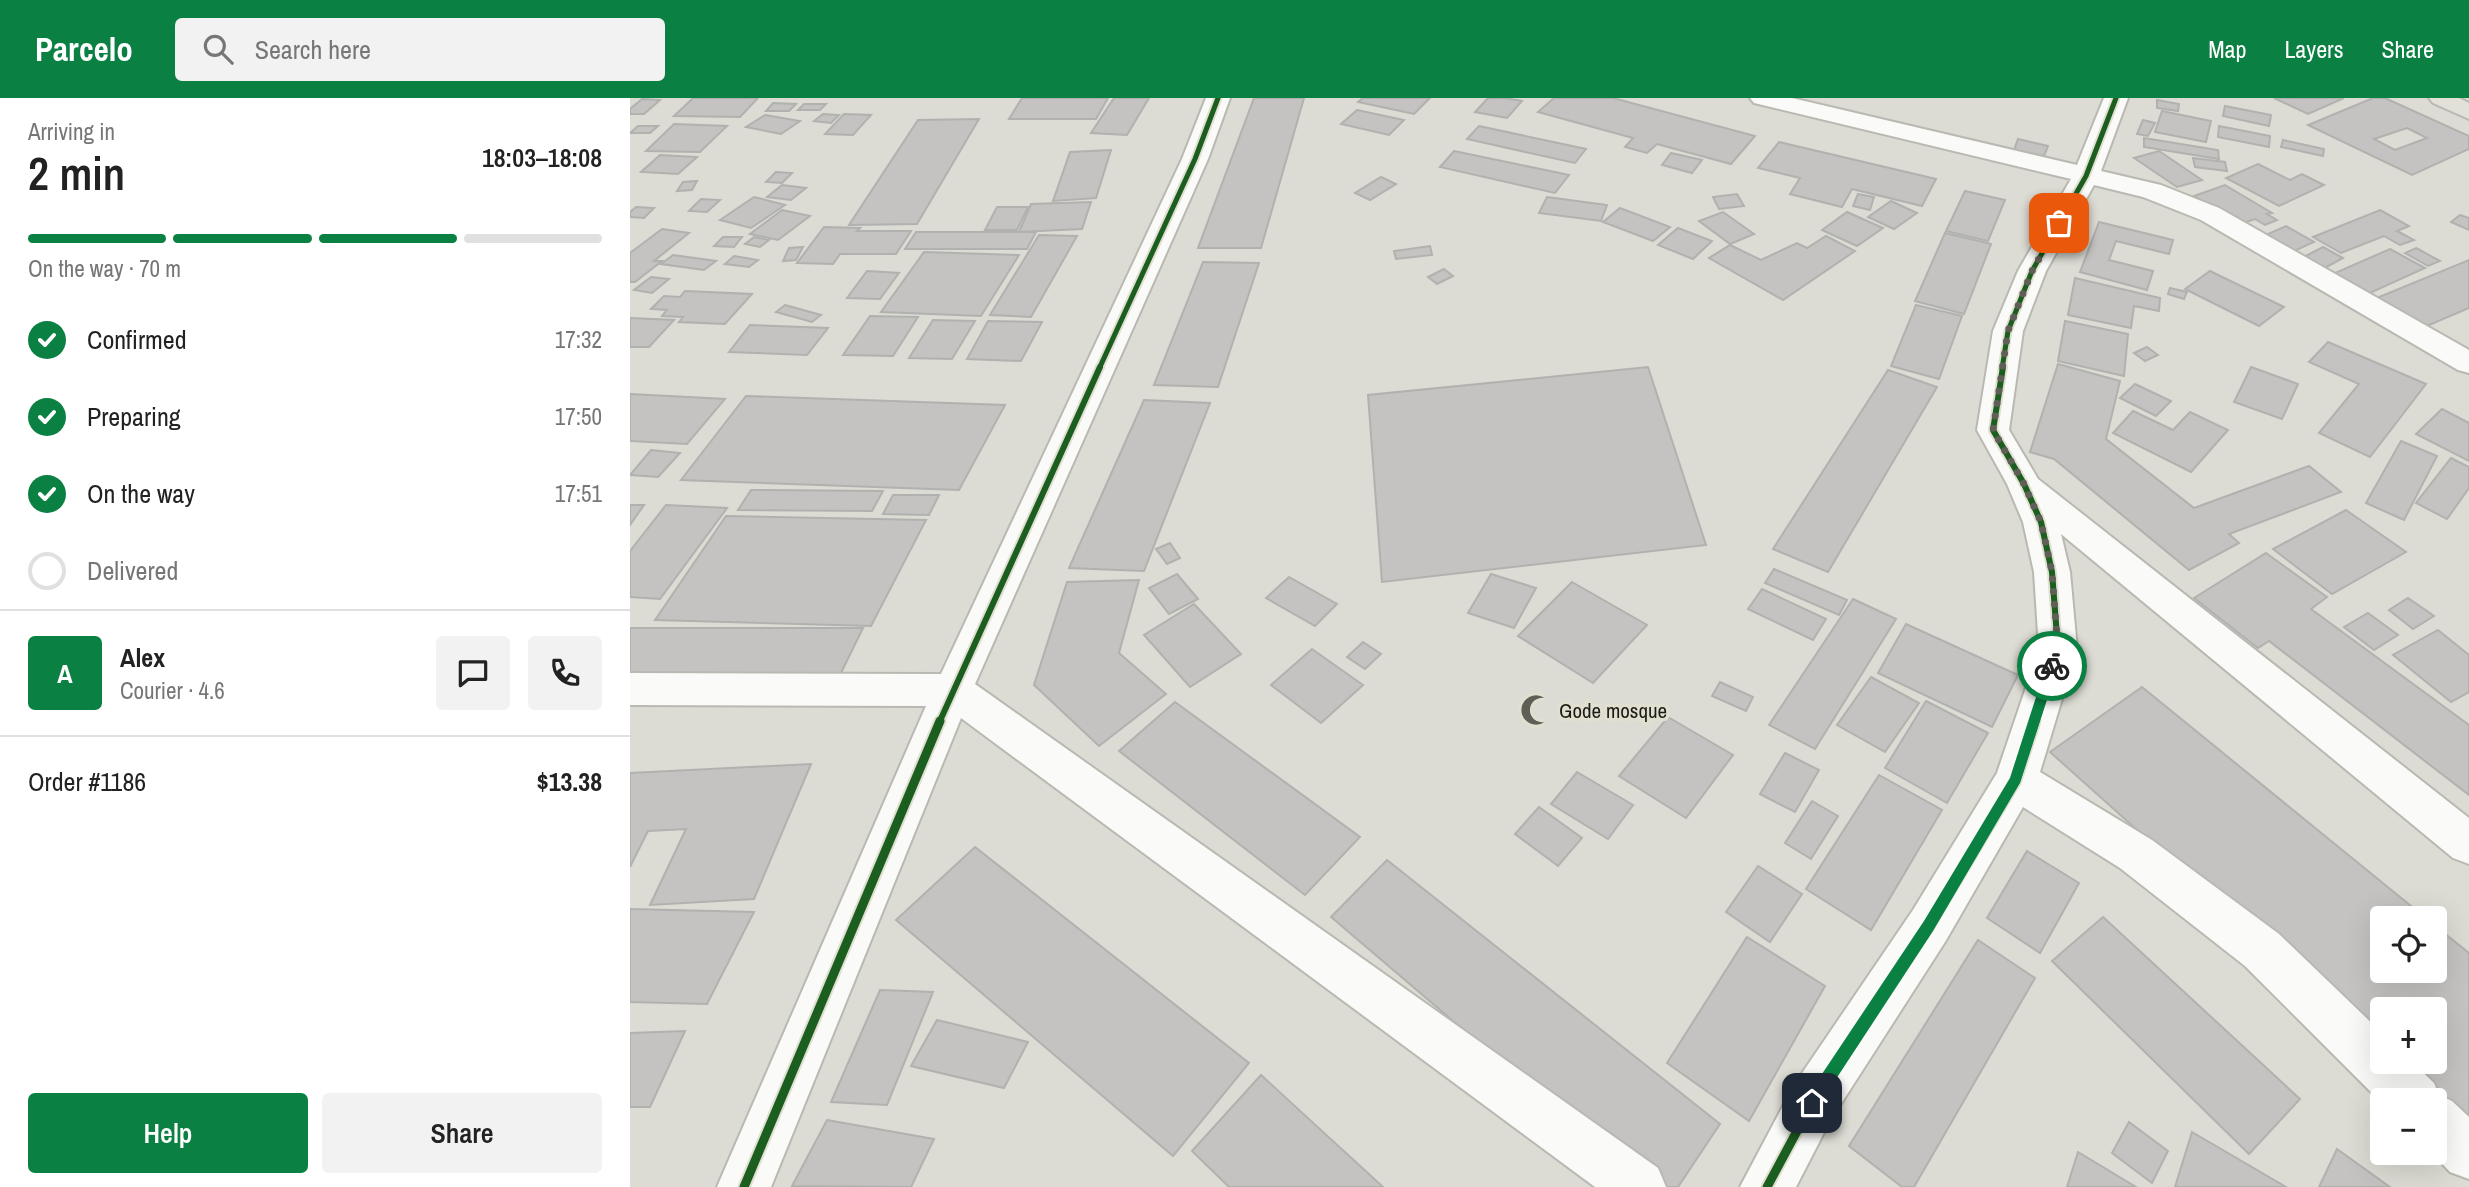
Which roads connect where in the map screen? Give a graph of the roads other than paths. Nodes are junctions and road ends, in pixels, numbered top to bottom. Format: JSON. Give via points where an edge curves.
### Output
{"nodes":[{"id":1,"x":1218,"y":98,"type":"edge"},
{"id":2,"x":1762,"y":98,"type":"edge"},
{"id":3,"x":2116,"y":98,"type":"edge"},
{"id":4,"x":2441,"y":98,"type":"edge"},
{"id":5,"x":2469,"y":112,"type":"edge"},
{"id":6,"x":2087,"y":176,"type":"junction"},
{"id":7,"x":2465,"y":355,"type":"edge"},
{"id":8,"x":2024,"y":484,"type":"junction"},
{"id":9,"x":630,"y":689,"type":"edge"},
{"id":10,"x":953,"y":690,"type":"junction"},
{"id":11,"x":2016,"y":780,"type":"junction"},
{"id":12,"x":2469,"y":844,"type":"edge"},
{"id":13,"x":2403,"y":1088,"type":"edge"},
{"id":14,"x":2447,"y":1132,"type":"edge"},
{"id":15,"x":2469,"y":1153,"type":"edge"},
{"id":16,"x":1617,"y":1179,"type":"edge"},
{"id":17,"x":744,"y":1187,"type":"edge"},
{"id":18,"x":1767,"y":1187,"type":"edge"}],
"edges":[{"from":1,"to":10,"type":"street","via":[[1195,159]]},
{"from":2,"to":6,"type":"street"},
{"from":3,"to":6,"type":"street"},
{"from":4,"to":5,"type":"main road"},
{"from":6,"to":7,"type":"street","via":[[2152,191],[2210,214]]},
{"from":6,"to":8,"type":"street","via":[[2032,271],[2008,331],[1993,430]]},
{"from":8,"to":11,"type":"street","via":[[2041,522],[2052,572],[2058,649]]},
{"from":8,"to":12,"type":"street"},
{"from":9,"to":10,"type":"street"},
{"from":10,"to":16,"type":"street"},
{"from":10,"to":17,"type":"street"},
{"from":11,"to":13,"type":"street","via":[[2136,854],[2262,950]]},
{"from":11,"to":18,"type":"street","via":[[1928,926],[1812,1103]]},
{"from":14,"to":15,"type":"street"}]}
